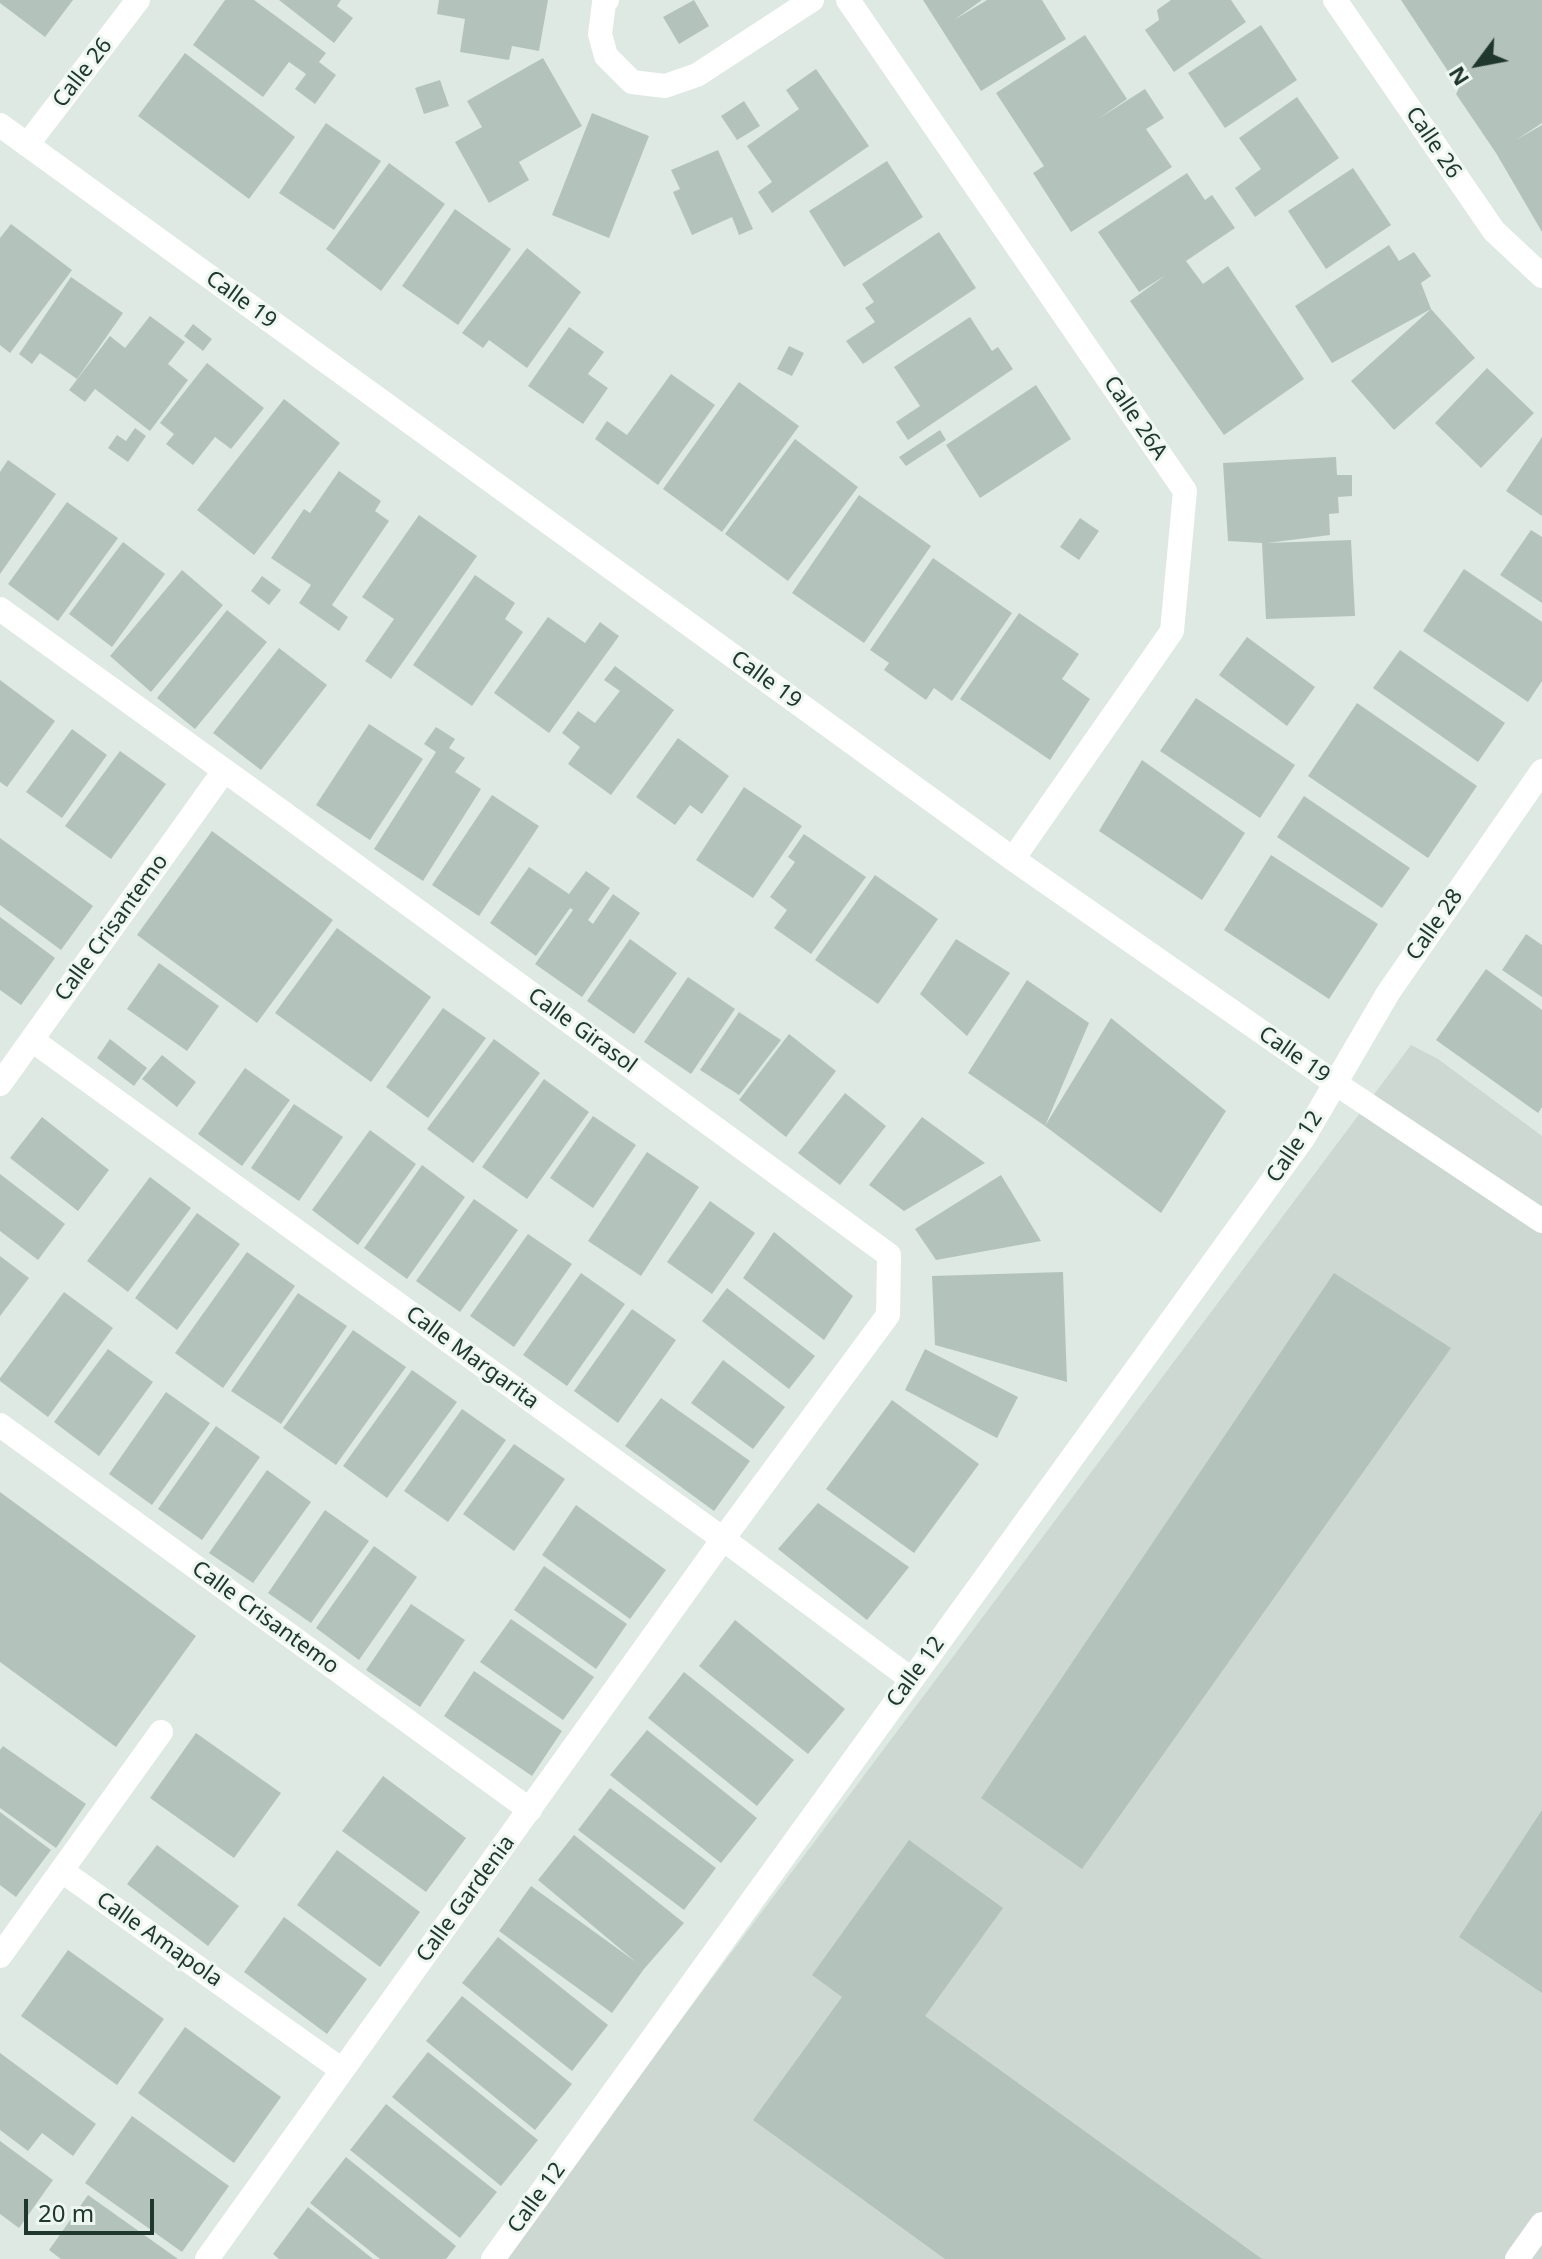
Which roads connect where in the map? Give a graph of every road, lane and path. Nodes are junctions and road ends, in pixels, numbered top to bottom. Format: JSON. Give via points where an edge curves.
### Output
{"nodes":[{"id":1,"x":138,"y":0,"type":"edge"},
{"id":2,"x":607,"y":0,"type":"edge"},
{"id":3,"x":812,"y":0,"type":"edge"},
{"id":4,"x":848,"y":0,"type":"edge"},
{"id":5,"x":1335,"y":0,"type":"edge"},
{"id":6,"x":0,"y":125,"type":"edge"},
{"id":7,"x":27,"y":145,"type":"junction"},
{"id":8,"x":1542,"y":276,"type":"edge"},
{"id":9,"x":0,"y":609,"type":"edge"},
{"id":10,"x":224,"y":771,"type":"junction"},
{"id":11,"x":1542,"y":771,"type":"edge"},
{"id":12,"x":1013,"y":859,"type":"junction"},
{"id":13,"x":32,"y":1040,"type":"junction"},
{"id":14,"x":1335,"y":1083,"type":"junction"},
{"id":15,"x":0,"y":1084,"type":"edge"},
{"id":16,"x":1542,"y":1221,"type":"edge"},
{"id":17,"x":0,"y":1425,"type":"edge"},
{"id":18,"x":723,"y":1539,"type":"junction"},
{"id":19,"x":911,"y":1679,"type":"junction"},
{"id":20,"x":161,"y":1732,"type":"dead end"},
{"id":21,"x":530,"y":1810,"type":"junction"},
{"id":22,"x":62,"y":1871,"type":"junction"},
{"id":23,"x":0,"y":1956,"type":"edge"},
{"id":24,"x":342,"y":2070,"type":"junction"},
{"id":25,"x":1542,"y":2224,"type":"edge"},
{"id":26,"x":207,"y":2259,"type":"edge"},
{"id":27,"x":493,"y":2259,"type":"edge"},
{"id":28,"x":1517,"y":2259,"type":"edge"}],
"edges":[{"from":1,"to":7,"type":"street","name":"Calle 26"},
{"from":2,"to":3,"type":"street","via":[[600,34],[606,56],[632,82],[665,86],[697,75]]},
{"from":4,"to":12,"type":"street","name":"Calle 26A","via":[[1185,491],[1172,631]]},
{"from":5,"to":8,"type":"street","name":"Calle 26","via":[[1494,231]]},
{"from":6,"to":7,"type":"street","name":"Calle 19"},
{"from":7,"to":12,"type":"street","name":"Calle 19"},
{"from":9,"to":10,"type":"street","name":"Calle Girasol"},
{"from":10,"to":13,"type":"street","name":"Calle Crisantemo"},
{"from":10,"to":18,"type":"street","name":"Calle Girasol","via":[[889,1255],[888,1315]]},
{"from":11,"to":14,"type":"street","name":"Calle 28","via":[[1388,993]]},
{"from":12,"to":14,"type":"street","name":"Calle 19"},
{"from":13,"to":15,"type":"street","name":"Calle Crisantemo"},
{"from":13,"to":18,"type":"street","name":"Calle Margarita"},
{"from":14,"to":16,"type":"street","name":"Calle 19"},
{"from":14,"to":19,"type":"street","name":"Calle 12","via":[[1304,1137]]},
{"from":17,"to":21,"type":"street","name":"Calle Crisantemo"},
{"from":18,"to":19,"type":"street","name":"Calle Margarita"},
{"from":18,"to":21,"type":"street","name":"Calle Gardenia"},
{"from":19,"to":27,"type":"street","name":"Calle 12"},
{"from":20,"to":22,"type":"street"},
{"from":21,"to":24,"type":"street","name":"Calle Gardenia"},
{"from":22,"to":23,"type":"street"},
{"from":22,"to":24,"type":"street","name":"Calle Amapola"},
{"from":24,"to":26,"type":"street","name":"Calle Gardenia"},
{"from":25,"to":28,"type":"street"}]}
